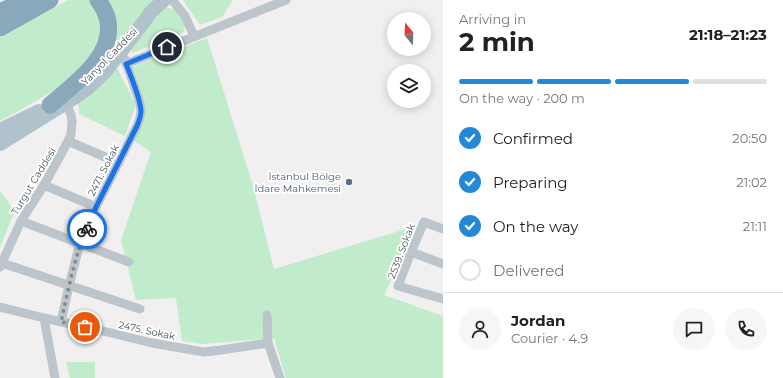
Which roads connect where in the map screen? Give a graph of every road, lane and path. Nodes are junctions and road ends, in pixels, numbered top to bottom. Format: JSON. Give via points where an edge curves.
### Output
{"nodes":[{"id":1,"x":6,"y":0,"type":"edge"},
{"id":2,"x":25,"y":0,"type":"edge"},
{"id":3,"x":50,"y":0,"type":"edge"},
{"id":4,"x":98,"y":0,"type":"edge"},
{"id":5,"x":164,"y":0,"type":"edge"},
{"id":6,"x":172,"y":0,"type":"edge"},
{"id":7,"x":286,"y":0,"type":"edge"},
{"id":8,"x":0,"y":3,"type":"edge"},
{"id":9,"x":0,"y":12,"type":"edge"},
{"id":10,"x":151,"y":12,"type":"junction"},
{"id":11,"x":0,"y":28,"type":"edge"},
{"id":12,"x":194,"y":36,"type":"junction"},
{"id":13,"x":123,"y":59,"type":"junction"},
{"id":14,"x":58,"y":104,"type":"junction"},
{"id":15,"x":0,"y":130,"type":"edge"},
{"id":16,"x":68,"y":141,"type":"junction"},
{"id":17,"x":0,"y":144,"type":"edge"},
{"id":18,"x":119,"y":163,"type":"junction"},
{"id":19,"x":44,"y":185,"type":"junction"},
{"id":20,"x":96,"y":207,"type":"junction"},
{"id":21,"x":21,"y":220,"type":"junction"},
{"id":22,"x":443,"y":229,"type":"edge"},
{"id":23,"x":80,"y":243,"type":"junction"},
{"id":24,"x":411,"y":252,"type":"junction"},
{"id":25,"x":129,"y":262,"type":"dead end"},
{"id":26,"x":443,"y":264,"type":"edge"},
{"id":27,"x":1,"y":265,"type":"edge"},
{"id":28,"x":69,"y":286,"type":"junction"},
{"id":29,"x":443,"y":299,"type":"edge"},
{"id":30,"x":0,"y":307,"type":"edge"},
{"id":31,"x":140,"y":309,"type":"dead end"},
{"id":32,"x":267,"y":315,"type":"dead end"},
{"id":33,"x":44,"y":318,"type":"junction"},
{"id":34,"x":61,"y":322,"type":"junction"},
{"id":35,"x":268,"y":343,"type":"junction"},
{"id":36,"x":55,"y":378,"type":"edge"},
{"id":37,"x":280,"y":378,"type":"edge"}],
"edges":[{"from":1,"to":8,"type":"highway"},
{"from":2,"to":9,"type":"highway"},
{"from":3,"to":11,"type":"highway"},
{"from":4,"to":14,"type":"highway","via":[[108,22],[108,40],[96,62]]},
{"from":5,"to":10,"type":"main road"},
{"from":6,"to":12,"type":"street","via":[[185,16]]},
{"from":7,"to":12,"type":"street"},
{"from":10,"to":13,"type":"main road"},
{"from":10,"to":14,"type":"main road","name":"Yanyol Caddesi","via":[[96,72]]},
{"from":12,"to":13,"type":"street"},
{"from":13,"to":14,"type":"main road","via":[[86,90]]},
{"from":13,"to":18,"type":"street","name":"2471. Sokak","via":[[141,111],[137,126]]},
{"from":14,"to":15,"type":"main road","name":"Yanyol Caddesi"},
{"from":14,"to":16,"type":"street","name":"Turgut Caddesi","via":[[71,115],[71,135]]},
{"from":14,"to":17,"type":"main road"},
{"from":16,"to":18,"type":"street"},
{"from":16,"to":19,"type":"street","name":"Turgut Caddesi"},
{"from":18,"to":20,"type":"street","name":"2471. Sokak"},
{"from":19,"to":20,"type":"street"},
{"from":19,"to":21,"type":"street","name":"Turgut Caddesi"},
{"from":20,"to":23,"type":"street","name":"2471. Sokak"},
{"from":21,"to":23,"type":"street"},
{"from":21,"to":27,"type":"street","name":"Turgut Caddesi"},
{"from":22,"to":24,"type":"street","name":"2539. Sokak","via":[[424,222]]},
{"from":23,"to":25,"type":"street"},
{"from":23,"to":28,"type":"street","name":"2471. Sokak"},
{"from":24,"to":26,"type":"street"},
{"from":24,"to":29,"type":"street","name":"2539. Sokak","via":[[398,286]]},
{"from":27,"to":28,"type":"street"},
{"from":28,"to":31,"type":"street"},
{"from":28,"to":34,"type":"street","name":"2471. Sokak"},
{"from":30,"to":33,"type":"street","name":"2475. Sokak"},
{"from":32,"to":35,"type":"street"},
{"from":33,"to":34,"type":"street","name":"2475. Sokak"},
{"from":33,"to":36,"type":"street"},
{"from":34,"to":35,"type":"street","name":"2475. Sokak","via":[[204,352]]},
{"from":35,"to":37,"type":"street"}]}
